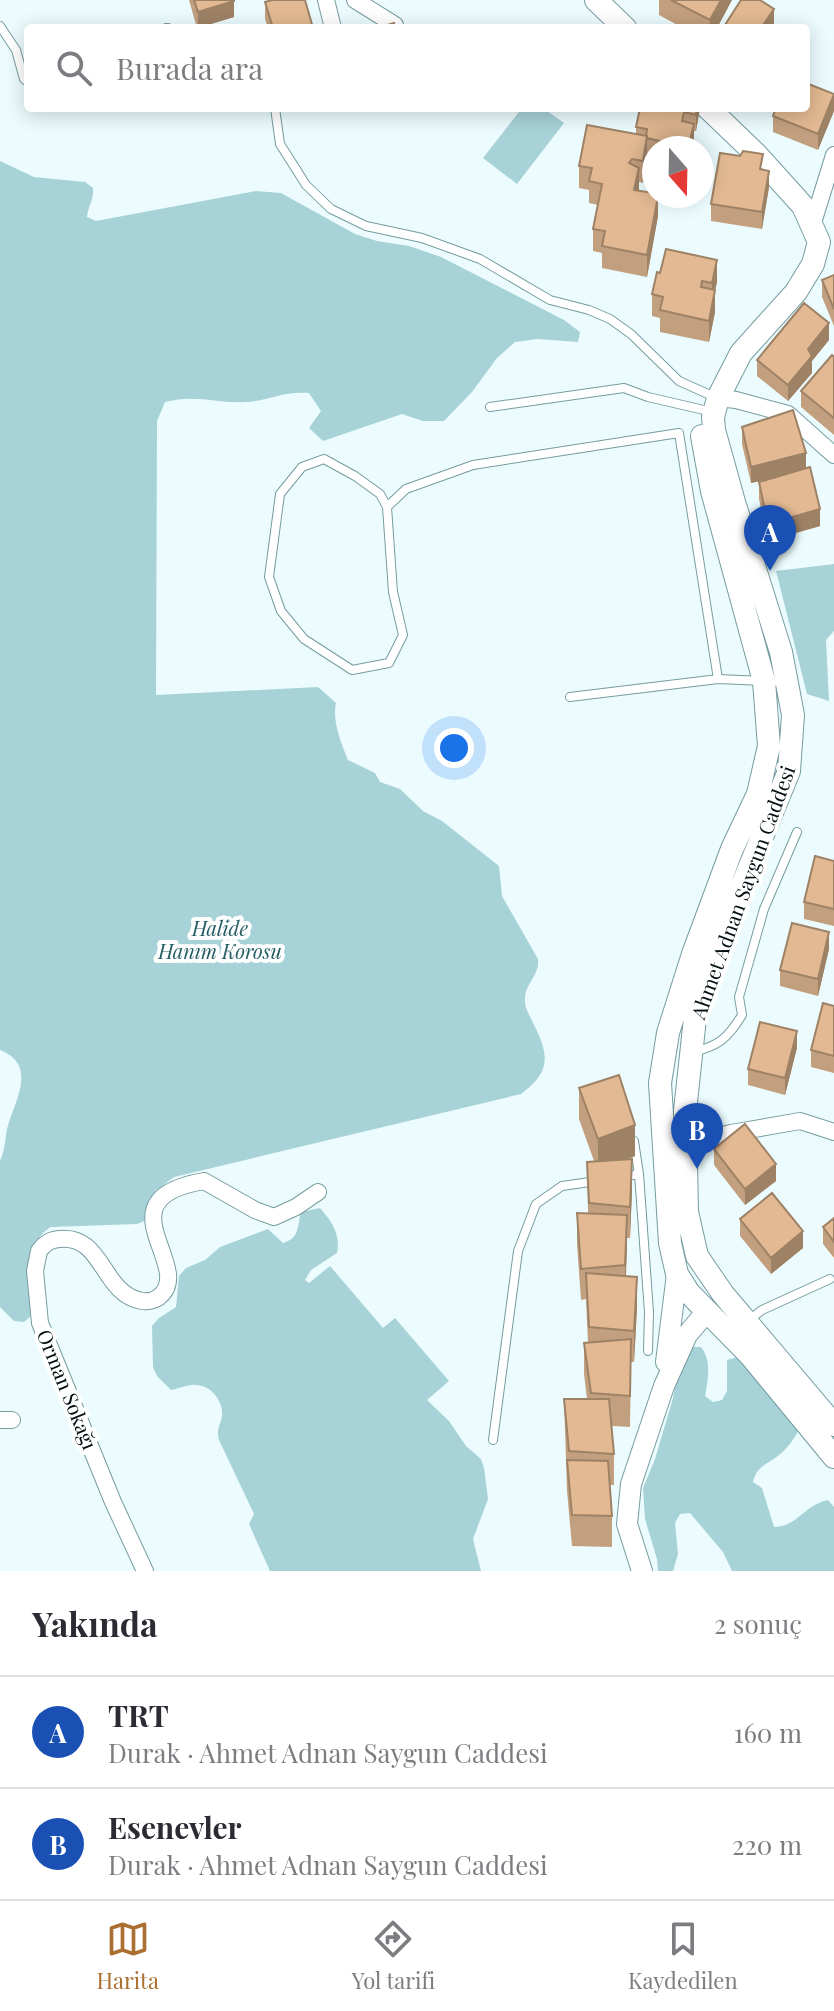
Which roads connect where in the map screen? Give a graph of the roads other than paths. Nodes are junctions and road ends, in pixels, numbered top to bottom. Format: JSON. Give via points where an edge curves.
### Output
{"nodes":[{"id":1,"x":326,"y":0,"type":"edge"},
{"id":2,"x":355,"y":0,"type":"edge"},
{"id":3,"x":596,"y":0,"type":"edge"},
{"id":4,"x":332,"y":24,"type":"edge"},
{"id":5,"x":393,"y":24,"type":"edge"},
{"id":6,"x":621,"y":24,"type":"edge"},
{"id":7,"x":0,"y":26,"type":"edge"},
{"id":8,"x":24,"y":79,"type":"edge"},
{"id":9,"x":276,"y":112,"type":"edge"},
{"id":10,"x":712,"y":112,"type":"edge"},
{"id":11,"x":834,"y":155,"type":"edge"},
{"id":12,"x":822,"y":238,"type":"edge"},
{"id":13,"x":710,"y":400,"type":"junction"},
{"id":14,"x":490,"y":407,"type":"dead end"},
{"id":15,"x":834,"y":455,"type":"edge"},
{"id":16,"x":387,"y":507,"type":"junction"},
{"id":17,"x":718,"y":679,"type":"junction"},
{"id":18,"x":764,"y":681,"type":"junction"},
{"id":19,"x":787,"y":682,"type":"junction"},
{"id":20,"x":570,"y":697,"type":"dead end"},
{"id":21,"x":797,"y":832,"type":"dead end"},
{"id":22,"x":691,"y":1053,"type":"junction"},
{"id":23,"x":632,"y":1127,"type":"edge"},
{"id":24,"x":834,"y":1132,"type":"edge"},
{"id":25,"x":685,"y":1145,"type":"junction"},
{"id":26,"x":639,"y":1174,"type":"junction"},
{"id":27,"x":318,"y":1192,"type":"dead end"},
{"id":28,"x":702,"y":1264,"type":"junction"},
{"id":29,"x":677,"y":1274,"type":"junction"},
{"id":30,"x":830,"y":1279,"type":"dead end"},
{"id":31,"x":715,"y":1303,"type":"junction"},
{"id":32,"x":649,"y":1312,"type":"junction"},
{"id":33,"x":673,"y":1313,"type":"junction"},
{"id":34,"x":746,"y":1322,"type":"junction"},
{"id":35,"x":648,"y":1351,"type":"dead end"},
{"id":36,"x":664,"y":1386,"type":"junction"},
{"id":37,"x":834,"y":1425,"type":"edge"},
{"id":38,"x":493,"y":1440,"type":"dead end"},
{"id":39,"x":834,"y":1457,"type":"edge"},
{"id":40,"x":145,"y":1571,"type":"edge"},
{"id":41,"x":642,"y":1571,"type":"edge"}],
"edges":[{"from":1,"to":4,"type":"street"},
{"from":2,"to":5,"type":"street"},
{"from":3,"to":6,"type":"main road"},
{"from":7,"to":8,"type":"lane","via":[[16,50]]},
{"from":9,"to":13,"type":"lane","via":[[280,144],[306,185],[331,209],[366,226],[422,238],[480,259],[550,300],[610,319],[679,381]]},
{"from":10,"to":12,"type":"main road","via":[[803,206]]},
{"from":11,"to":12,"type":"street"},
{"from":12,"to":13,"type":"main road","name":"Ahmet Adnan Saygun Caddesi","via":[[796,292],[753,323],[725,357]]},
{"from":13,"to":14,"type":"lane","via":[[648,397],[624,388]]},
{"from":13,"to":15,"type":"street","via":[[736,400],[788,414]]},
{"from":13,"to":18,"type":"main road","name":"Ahmet Adnan Saygun Caddesi","via":[[700,428],[712,491]]},
{"from":13,"to":19,"type":"main road","name":"Ahmet Adnan Saygun Caddesi","via":[[714,430]]},
{"from":16,"to":16,"type":"lane","via":[[380,494],[324,459],[302,467],[280,494],[269,577],[281,611],[304,639],[352,670],[389,663],[403,635],[393,592]]},
{"from":16,"to":17,"type":"lane","via":[[406,489],[473,465],[679,433]]},
{"from":17,"to":18,"type":"lane"},
{"from":17,"to":20,"type":"lane"},
{"from":18,"to":19,"type":"lane"},
{"from":18,"to":29,"type":"main road","name":"Ahmet Adnan Saygun Caddesi","via":[[769,746],[758,794],[693,954],[668,1033],[660,1083],[667,1215]]},
{"from":19,"to":22,"type":"main road","name":"Ahmet Adnan Saygun Caddesi","via":[[793,715],[789,771],[696,1009]]},
{"from":21,"to":22,"type":"lane","via":[[764,909],[739,997],[742,1015],[729,1036]]},
{"from":22,"to":25,"type":"main road","name":"Ahmet Adnan Saygun Caddesi"},
{"from":23,"to":26,"type":"lane"},
{"from":24,"to":25,"type":"street","via":[[800,1121]]},
{"from":25,"to":28,"type":"main road","name":"Ahmet Adnan Saygun Caddesi","via":[[688,1227]]},
{"from":26,"to":32,"type":"lane"},
{"from":26,"to":38,"type":"lane","via":[[562,1186],[536,1204],[518,1251]]},
{"from":27,"to":40,"type":"street","name":"Orman Sokağı","via":[[274,1217],[204,1181],[171,1189],[152,1216],[168,1279],[156,1300],[143,1302],[126,1294],[81,1240],[52,1240],[39,1251],[35,1271],[40,1323]]},
{"from":28,"to":29,"type":"main road","via":[[689,1264]]},
{"from":28,"to":31,"type":"main road","name":"Ahmet Adnan Saygun Caddesi"},
{"from":29,"to":31,"type":"main road","name":"Ahmet Adnan Saygun Caddesi","via":[[689,1293]]},
{"from":29,"to":33,"type":"street"},
{"from":30,"to":34,"type":"lane"},
{"from":31,"to":34,"type":"main road","name":"Ahmet Adnan Saygun Caddesi"},
{"from":31,"to":36,"type":"street","via":[[687,1335]]},
{"from":31,"to":39,"type":"main road","name":"Ahmet Adnan Saygun Caddesi","via":[[750,1355]]},
{"from":32,"to":33,"type":"lane"},
{"from":32,"to":35,"type":"lane"},
{"from":33,"to":36,"type":"street"},
{"from":34,"to":37,"type":"main road","name":"Ahmet Adnan Saygun Caddesi"},
{"from":36,"to":41,"type":"street","via":[[627,1501],[627,1524]]}]}
